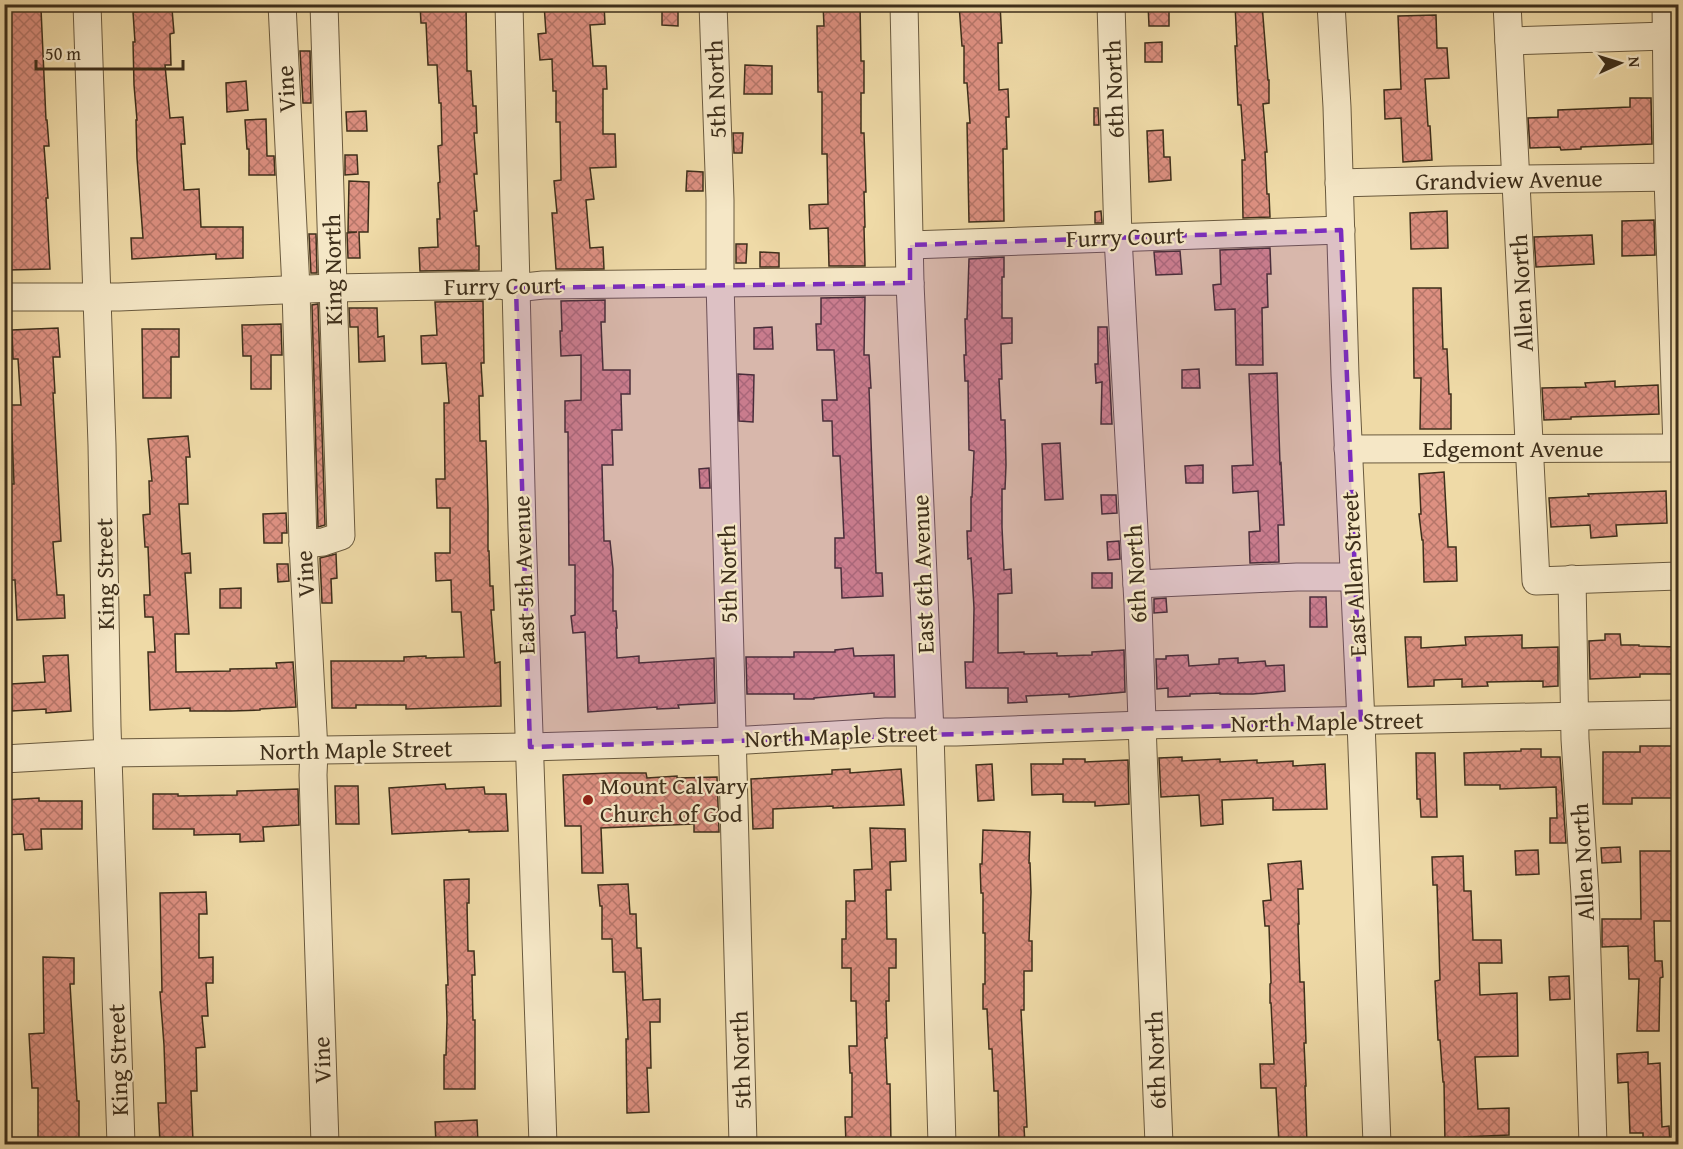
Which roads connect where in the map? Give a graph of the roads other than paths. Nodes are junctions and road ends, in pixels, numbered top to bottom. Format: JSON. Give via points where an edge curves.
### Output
{"nodes":[{"id":1,"x":87,"y":4,"type":"edge"},
{"id":2,"x":282,"y":4,"type":"edge"},
{"id":3,"x":324,"y":4,"type":"edge"},
{"id":4,"x":509,"y":4,"type":"edge"},
{"id":5,"x":713,"y":4,"type":"edge"},
{"id":6,"x":904,"y":4,"type":"edge"},
{"id":7,"x":1111,"y":4,"type":"edge"},
{"id":8,"x":1331,"y":4,"type":"edge"},
{"id":9,"x":1507,"y":4,"type":"edge"},
{"id":10,"x":1666,"y":4,"type":"edge"},
{"id":11,"x":1666,"y":36,"type":"junction"},
{"id":12,"x":1509,"y":41,"type":"junction"},
{"id":13,"x":1673,"y":177,"type":"edge"},
{"id":14,"x":1516,"y":179,"type":"junction"},
{"id":15,"x":1339,"y":183,"type":"junction"},
{"id":16,"x":1341,"y":230,"type":"junction"},
{"id":17,"x":1118,"y":237,"type":"junction"},
{"id":18,"x":910,"y":245,"type":"junction"},
{"id":19,"x":720,"y":282,"type":"junction"},
{"id":20,"x":910,"y":283,"type":"junction"},
{"id":21,"x":332,"y":288,"type":"junction"},
{"id":22,"x":516,"y":288,"type":"junction"},
{"id":23,"x":296,"y":289,"type":"junction"},
{"id":24,"x":4,"y":297,"type":"edge"},
{"id":25,"x":96,"y":297,"type":"junction"},
{"id":26,"x":1678,"y":448,"type":"edge"},
{"id":27,"x":1348,"y":449,"type":"junction"},
{"id":28,"x":1529,"y":449,"type":"junction"},
{"id":29,"x":303,"y":544,"type":"junction"},
{"id":30,"x":1678,"y":576,"type":"edge"},
{"id":31,"x":1354,"y":577,"type":"junction"},
{"id":32,"x":1572,"y":579,"type":"junction"},
{"id":33,"x":1137,"y":584,"type":"junction"},
{"id":34,"x":1678,"y":714,"type":"edge"},
{"id":35,"x":1575,"y":717,"type":"junction"},
{"id":36,"x":1361,"y":722,"type":"junction"},
{"id":37,"x":1142,"y":726,"type":"junction"},
{"id":38,"x":930,"y":732,"type":"junction"},
{"id":39,"x":731,"y":741,"type":"junction"},
{"id":40,"x":530,"y":747,"type":"junction"},
{"id":41,"x":314,"y":751,"type":"junction"},
{"id":42,"x":109,"y":753,"type":"junction"},
{"id":43,"x":4,"y":759,"type":"edge"},
{"id":44,"x":121,"y":1144,"type":"edge"},
{"id":45,"x":325,"y":1144,"type":"edge"},
{"id":46,"x":543,"y":1144,"type":"edge"},
{"id":47,"x":743,"y":1144,"type":"edge"},
{"id":48,"x":942,"y":1144,"type":"edge"},
{"id":49,"x":1159,"y":1144,"type":"edge"},
{"id":50,"x":1377,"y":1144,"type":"edge"},
{"id":51,"x":1593,"y":1144,"type":"edge"}],
"edges":[{"from":1,"to":25,"type":"street","name":"King Street"},
{"from":2,"to":23,"type":"street","name":"Vine"},
{"from":3,"to":21,"type":"street","name":"King North"},
{"from":4,"to":22,"type":"street","name":"East 5th Avenue"},
{"from":5,"to":19,"type":"street","name":"5th North"},
{"from":6,"to":18,"type":"street","name":"East 6th Avenue"},
{"from":7,"to":17,"type":"street","name":"6th North"},
{"from":8,"to":15,"type":"street","name":"East Allen Street"},
{"from":9,"to":12,"type":"street","name":"Allen North"},
{"from":10,"to":11,"type":"street"},
{"from":11,"to":12,"type":"street"},
{"from":11,"to":13,"type":"street"},
{"from":12,"to":14,"type":"street","name":"Allen North"},
{"from":13,"to":14,"type":"street","name":"Grandview Avenue"},
{"from":13,"to":26,"type":"street"},
{"from":14,"to":15,"type":"street","name":"Grandview Avenue"},
{"from":14,"to":28,"type":"street","name":"Allen North"},
{"from":15,"to":16,"type":"street","name":"East Allen Street"},
{"from":16,"to":17,"type":"street","name":"Furry Court"},
{"from":16,"to":27,"type":"street","name":"East Allen Street"},
{"from":17,"to":18,"type":"street","name":"Furry Court"},
{"from":17,"to":33,"type":"street","name":"6th North"},
{"from":18,"to":20,"type":"street","name":"East 6th Avenue"},
{"from":19,"to":20,"type":"street","name":"Furry Court"},
{"from":19,"to":22,"type":"street","name":"Furry Court"},
{"from":19,"to":39,"type":"street","name":"5th North"},
{"from":20,"to":38,"type":"street","name":"East 6th Avenue"},
{"from":21,"to":22,"type":"street","name":"Furry Court"},
{"from":21,"to":23,"type":"street","name":"Furry Court"},
{"from":21,"to":29,"type":"street","name":"King North","via":[[341,536]]},
{"from":22,"to":40,"type":"street","name":"East 5th Avenue"},
{"from":23,"to":25,"type":"street","name":"Furry Court"},
{"from":23,"to":29,"type":"street","name":"Vine"},
{"from":24,"to":25,"type":"street","name":"Furry Court"},
{"from":25,"to":42,"type":"street","name":"King Street"},
{"from":26,"to":28,"type":"street","name":"Edgemont Avenue"},
{"from":27,"to":28,"type":"street","name":"Edgemont Avenue"},
{"from":27,"to":31,"type":"street","name":"East Allen Street"},
{"from":28,"to":32,"type":"street","name":"Allen North","via":[[1536,581]]},
{"from":29,"to":41,"type":"street","name":"Vine"},
{"from":30,"to":32,"type":"street"},
{"from":31,"to":33,"type":"street"},
{"from":31,"to":36,"type":"street","name":"East Allen Street"},
{"from":32,"to":35,"type":"street","name":"Allen North"},
{"from":33,"to":37,"type":"street","name":"6th North"},
{"from":34,"to":35,"type":"street","name":"North Maple Street"},
{"from":35,"to":36,"type":"street","name":"North Maple Street"},
{"from":35,"to":51,"type":"street","name":"Allen North"},
{"from":36,"to":37,"type":"street","name":"North Maple Street"},
{"from":36,"to":50,"type":"street","name":"East Allen Street"},
{"from":37,"to":38,"type":"street","name":"North Maple Street"},
{"from":37,"to":49,"type":"street","name":"6th North"},
{"from":38,"to":39,"type":"street","name":"North Maple Street"},
{"from":38,"to":48,"type":"street","name":"East 6th Avenue"},
{"from":39,"to":40,"type":"street","name":"North Maple Street"},
{"from":39,"to":47,"type":"street","name":"5th North"},
{"from":40,"to":41,"type":"street","name":"North Maple Street"},
{"from":40,"to":46,"type":"street","name":"East 5th Avenue"},
{"from":41,"to":42,"type":"street","name":"North Maple Street"},
{"from":41,"to":45,"type":"street","name":"Vine"},
{"from":42,"to":43,"type":"street","name":"North Maple Street"},
{"from":42,"to":44,"type":"street","name":"King Street"}]}
